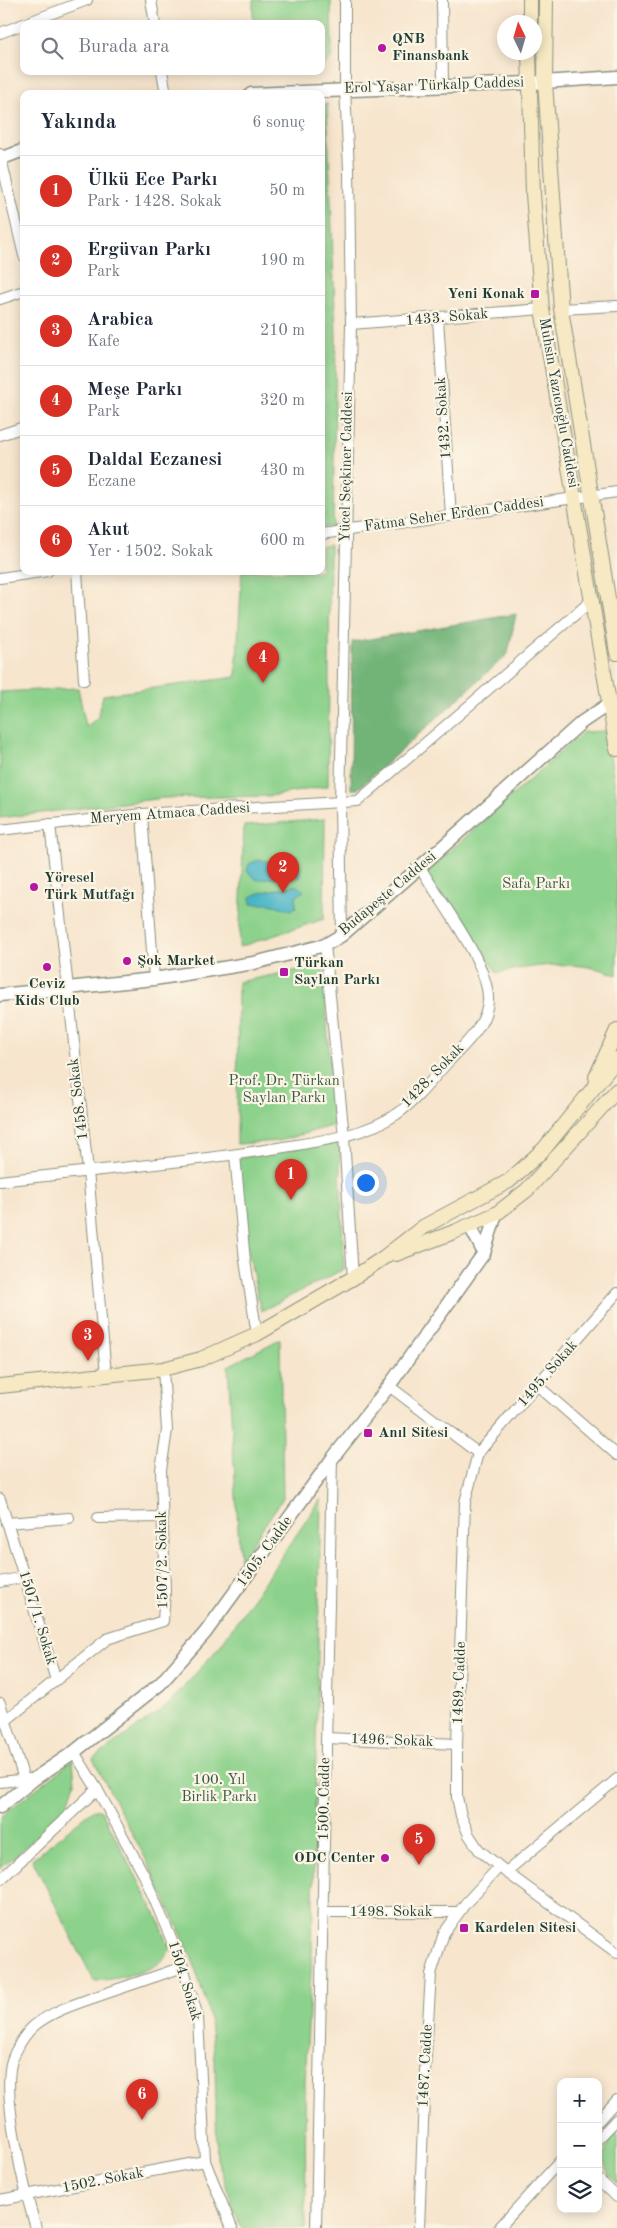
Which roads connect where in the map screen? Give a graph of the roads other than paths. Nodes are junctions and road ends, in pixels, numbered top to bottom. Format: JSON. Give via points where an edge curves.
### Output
{"nodes":[{"id":1,"x":87,"y":0,"type":"edge"},
{"id":2,"x":152,"y":0,"type":"edge"},
{"id":3,"x":345,"y":0,"type":"edge"},
{"id":4,"x":442,"y":0,"type":"edge"},
{"id":5,"x":530,"y":0,"type":"edge"},
{"id":6,"x":546,"y":0,"type":"edge"},
{"id":7,"x":530,"y":15,"type":"edge"},
{"id":8,"x":34,"y":20,"type":"edge"},
{"id":9,"x":154,"y":20,"type":"edge"},
{"id":10,"x":20,"y":25,"type":"edge"},
{"id":11,"x":0,"y":33,"type":"edge"},
{"id":12,"x":530,"y":60,"type":"edge"},
{"id":13,"x":163,"y":75,"type":"edge"},
{"id":14,"x":617,"y":77,"type":"edge"},
{"id":15,"x":545,"y":82,"type":"junction"},
{"id":16,"x":529,"y":83,"type":"junction"},
{"id":17,"x":443,"y":85,"type":"junction"},
{"id":18,"x":345,"y":89,"type":"junction"},
{"id":19,"x":165,"y":90,"type":"edge"},
{"id":20,"x":325,"y":90,"type":"edge"},
{"id":21,"x":20,"y":151,"type":"edge"},
{"id":22,"x":0,"y":157,"type":"edge"},
{"id":23,"x":20,"y":240,"type":"edge"},
{"id":24,"x":20,"y":292,"type":"edge"},
{"id":25,"x":0,"y":299,"type":"edge"},
{"id":26,"x":617,"y":306,"type":"edge"},
{"id":27,"x":542,"y":309,"type":"junction"},
{"id":28,"x":561,"y":309,"type":"junction"},
{"id":29,"x":438,"y":319,"type":"junction"},
{"id":30,"x":351,"y":324,"type":"junction"},
{"id":31,"x":20,"y":428,"type":"edge"},
{"id":32,"x":0,"y":435,"type":"edge"},
{"id":33,"x":617,"y":492,"type":"edge"},
{"id":34,"x":592,"y":496,"type":"junction"},
{"id":35,"x":574,"y":498,"type":"junction"},
{"id":36,"x":451,"y":516,"type":"junction"},
{"id":37,"x":346,"y":531,"type":"junction"},
{"id":38,"x":325,"y":534,"type":"edge"},
{"id":39,"x":21,"y":575,"type":"edge"},
{"id":40,"x":77,"y":575,"type":"edge"},
{"id":41,"x":0,"y":578,"type":"edge"},
{"id":42,"x":613,"y":598,"type":"edge"},
{"id":43,"x":591,"y":600,"type":"junction"},
{"id":44,"x":617,"y":653,"type":"edge"},
{"id":45,"x":84,"y":680,"type":"dead end"},
{"id":46,"x":609,"y":704,"type":"junction"},
{"id":47,"x":617,"y":749,"type":"edge"},
{"id":48,"x":340,"y":802,"type":"junction"},
{"id":49,"x":142,"y":814,"type":"junction"},
{"id":50,"x":50,"y":824,"type":"junction"},
{"id":51,"x":0,"y":830,"type":"edge"},
{"id":52,"x":420,"y":867,"type":"junction"},
{"id":53,"x":342,"y":935,"type":"junction"},
{"id":54,"x":325,"y":944,"type":"junction"},
{"id":55,"x":154,"y":979,"type":"junction"},
{"id":56,"x":67,"y":986,"type":"junction"},
{"id":57,"x":0,"y":994,"type":"edge"},
{"id":58,"x":617,"y":1030,"type":"edge"},
{"id":59,"x":617,"y":1059,"type":"edge"},
{"id":60,"x":617,"y":1090,"type":"edge"},
{"id":61,"x":589,"y":1093,"type":"junction"},
{"id":62,"x":344,"y":1137,"type":"junction"},
{"id":63,"x":235,"y":1155,"type":"junction"},
{"id":64,"x":88,"y":1171,"type":"junction"},
{"id":65,"x":0,"y":1181,"type":"edge"},
{"id":66,"x":482,"y":1195,"type":"junction"},
{"id":67,"x":461,"y":1206,"type":"junction"},
{"id":68,"x":496,"y":1214,"type":"junction"},
{"id":69,"x":470,"y":1226,"type":"junction"},
{"id":70,"x":484,"y":1253,"type":"junction"},
{"id":71,"x":383,"y":1258,"type":"junction"},
{"id":72,"x":353,"y":1278,"type":"junction"},
{"id":73,"x":617,"y":1293,"type":"edge"},
{"id":74,"x":257,"y":1334,"type":"junction"},
{"id":75,"x":163,"y":1369,"type":"junction"},
{"id":76,"x":106,"y":1375,"type":"junction"},
{"id":77,"x":0,"y":1386,"type":"edge"},
{"id":78,"x":389,"y":1386,"type":"junction"},
{"id":79,"x":538,"y":1386,"type":"junction"},
{"id":80,"x":478,"y":1453,"type":"junction"},
{"id":81,"x":617,"y":1455,"type":"edge"},
{"id":82,"x":332,"y":1459,"type":"junction"},
{"id":83,"x":0,"y":1499,"type":"edge"},
{"id":84,"x":162,"y":1517,"type":"junction"},
{"id":85,"x":68,"y":1518,"type":"dead end"},
{"id":86,"x":98,"y":1518,"type":"dead end"},
{"id":87,"x":7,"y":1523,"type":"junction"},
{"id":88,"x":24,"y":1577,"type":"junction"},
{"id":89,"x":0,"y":1582,"type":"edge"},
{"id":90,"x":56,"y":1680,"type":"junction"},
{"id":91,"x":0,"y":1703,"type":"edge"},
{"id":92,"x":6,"y":1721,"type":"junction"},
{"id":93,"x":327,"y":1738,"type":"junction"},
{"id":94,"x":457,"y":1744,"type":"junction"},
{"id":95,"x":74,"y":1752,"type":"junction"},
{"id":96,"x":29,"y":1779,"type":"junction"},
{"id":97,"x":617,"y":1779,"type":"edge"},
{"id":98,"x":0,"y":1782,"type":"edge"},
{"id":99,"x":97,"y":1789,"type":"junction"},
{"id":100,"x":0,"y":1807,"type":"edge"},
{"id":101,"x":502,"y":1870,"type":"junction"},
{"id":102,"x":0,"y":1880,"type":"edge"},
{"id":103,"x":323,"y":1912,"type":"junction"},
{"id":104,"x":459,"y":1912,"type":"junction"},
{"id":105,"x":617,"y":1953,"type":"edge"},
{"id":106,"x":183,"y":1967,"type":"junction"},
{"id":107,"x":617,"y":2100,"type":"edge"},
{"id":108,"x":602,"y":2117,"type":"edge"},
{"id":109,"x":617,"y":2119,"type":"edge"},
{"id":110,"x":602,"y":2135,"type":"edge"},
{"id":111,"x":205,"y":2161,"type":"junction"},
{"id":112,"x":557,"y":2164,"type":"edge"},
{"id":113,"x":602,"y":2183,"type":"edge"},
{"id":114,"x":26,"y":2196,"type":"junction"},
{"id":115,"x":617,"y":2197,"type":"edge"},
{"id":116,"x":0,"y":2200,"type":"edge"},
{"id":117,"x":317,"y":2201,"type":"junction"},
{"id":118,"x":36,"y":2228,"type":"edge"},
{"id":119,"x":232,"y":2228,"type":"edge"},
{"id":120,"x":316,"y":2228,"type":"edge"},
{"id":121,"x":322,"y":2228,"type":"edge"},
{"id":122,"x":419,"y":2228,"type":"edge"},
{"id":123,"x":499,"y":2228,"type":"edge"}],
"edges":[{"from":1,"to":8,"type":"street"},
{"from":2,"to":9,"type":"street"},
{"from":3,"to":18,"type":"street","name":"Yücel Seçkiner Caddesi"},
{"from":4,"to":17,"type":"street"},
{"from":5,"to":7,"type":"main road"},
{"from":6,"to":15,"type":"main road","name":"Muhsin Yazıcıoğlu Caddesi"},
{"from":10,"to":11,"type":"street"},
{"from":12,"to":16,"type":"main road","name":"Muhsin Yazıcıoğlu Caddesi"},
{"from":13,"to":19,"type":"street"},
{"from":14,"to":15,"type":"street","name":"Erol Yaşar Türkalp Caddesi"},
{"from":15,"to":16,"type":"street","name":"Erol Yaşar Türkalp Caddesi"},
{"from":15,"to":28,"type":"main road","name":"Muhsin Yazıcıoğlu Caddesi"},
{"from":16,"to":17,"type":"street","name":"Erol Yaşar Türkalp Caddesi"},
{"from":16,"to":27,"type":"main road","name":"Muhsin Yazıcıoğlu Caddesi"},
{"from":17,"to":18,"type":"street","name":"Erol Yaşar Türkalp Caddesi"},
{"from":18,"to":20,"type":"street","name":"Erol Yaşar Türkalp Caddesi"},
{"from":18,"to":30,"type":"street","name":"Yücel Seçkiner Caddesi","via":[[350,169]]},
{"from":21,"to":22,"type":"street"},
{"from":22,"to":23,"type":"street"},
{"from":24,"to":25,"type":"street"},
{"from":26,"to":28,"type":"street"},
{"from":27,"to":29,"type":"street","name":"1433. Sokak"},
{"from":27,"to":35,"type":"main road","name":"Muhsin Yazıcıoğlu Caddesi"},
{"from":28,"to":34,"type":"main road","name":"Muhsin Yazıcıoğlu Caddesi"},
{"from":29,"to":30,"type":"street","name":"1433. Sokak"},
{"from":29,"to":36,"type":"street","name":"1432. Sokak"},
{"from":30,"to":37,"type":"street","name":"Yücel Seçkiner Caddesi"},
{"from":31,"to":32,"type":"street"},
{"from":33,"to":34,"type":"street","name":"Fatma Seher Erden Caddesi"},
{"from":34,"to":35,"type":"street","name":"Fatma Seher Erden Caddesi"},
{"from":34,"to":42,"type":"main road","name":"Muhsin Yazıcıoğlu Caddesi"},
{"from":35,"to":36,"type":"street","name":"Fatma Seher Erden Caddesi"},
{"from":35,"to":43,"type":"main road","name":"Muhsin Yazıcıoğlu Caddesi"},
{"from":36,"to":37,"type":"street","name":"Fatma Seher Erden Caddesi"},
{"from":37,"to":38,"type":"street","name":"Fatma Seher Erden Caddesi"},
{"from":37,"to":48,"type":"street","name":"Yücel Seçkiner Caddesi"},
{"from":39,"to":41,"type":"street"},
{"from":40,"to":45,"type":"street"},
{"from":42,"to":44,"type":"main road","name":"Muhsin Yazıcıoğlu Caddesi"},
{"from":43,"to":46,"type":"main road","name":"Muhsin Yazıcıoğlu Caddesi"},
{"from":43,"to":48,"type":"street","name":"Meryem Atmaca Caddesi","via":[[358,801]]},
{"from":46,"to":47,"type":"main road","name":"Muhsin Yazıcıoğlu Caddesi"},
{"from":46,"to":52,"type":"street","name":"Budapeşte Caddesi","via":[[582,722]]},
{"from":48,"to":49,"type":"street","name":"Meryem Atmaca Caddesi"},
{"from":48,"to":53,"type":"street","name":"Yücel Seçkiner Caddesi"},
{"from":49,"to":50,"type":"street","name":"Meryem Atmaca Caddesi"},
{"from":49,"to":55,"type":"street"},
{"from":50,"to":51,"type":"street","name":"Meryem Atmaca Caddesi"},
{"from":50,"to":56,"type":"street","name":"1458. Sokak"},
{"from":52,"to":53,"type":"street","name":"Budapeşte Caddesi"},
{"from":52,"to":62,"type":"street","name":"1428. Sokak","via":[[476,958],[488,1001],[481,1026],[397,1114]]},
{"from":53,"to":54,"type":"street","name":"Budapeşte Caddesi"},
{"from":54,"to":55,"type":"street","name":"Budapeşte Caddesi","via":[[254,963]]},
{"from":54,"to":62,"type":"street"},
{"from":55,"to":56,"type":"street","name":"Budapeşte Caddesi"},
{"from":56,"to":57,"type":"street","name":"Budapeşte Caddesi"},
{"from":56,"to":64,"type":"street","name":"1458. Sokak"},
{"from":58,"to":61,"type":"main road"},
{"from":59,"to":61,"type":"main road"},
{"from":60,"to":68,"type":"main road","via":[[527,1190]]},
{"from":61,"to":66,"type":"main road","via":[[544,1149],[509,1181]]},
{"from":62,"to":63,"type":"street","name":"1428. Sokak"},
{"from":62,"to":72,"type":"street"},
{"from":63,"to":64,"type":"street","name":"1428. Sokak"},
{"from":63,"to":74,"type":"street","via":[[245,1261]]},
{"from":64,"to":65,"type":"street","name":"1428. Sokak"},
{"from":64,"to":76,"type":"street","name":"1458. Sokak"},
{"from":66,"to":67,"type":"main road"},
{"from":66,"to":68,"type":"main road"},
{"from":67,"to":69,"type":"main road"},
{"from":67,"to":71,"type":"main road","via":[[423,1227]]},
{"from":68,"to":69,"type":"main road"},
{"from":68,"to":70,"type":"street","name":"1505. Cadde"},
{"from":69,"to":70,"type":"street"},
{"from":69,"to":71,"type":"main road"},
{"from":70,"to":78,"type":"street","name":"1505. Cadde"},
{"from":71,"to":72,"type":"main road"},
{"from":72,"to":74,"type":"main road"},
{"from":73,"to":79,"type":"street","name":"1495. Sokak"},
{"from":74,"to":75,"type":"main road","via":[[202,1359]]},
{"from":75,"to":76,"type":"main road"},
{"from":75,"to":84,"type":"street","name":"1507/2. Sokak","via":[[167,1430],[161,1470]]},
{"from":76,"to":77,"type":"main road"},
{"from":78,"to":80,"type":"street"},
{"from":78,"to":82,"type":"street","name":"1505. Cadde"},
{"from":79,"to":80,"type":"street","name":"1495. Sokak"},
{"from":79,"to":81,"type":"street"},
{"from":80,"to":94,"type":"street","name":"1489. Cadde","via":[[465,1502]]},
{"from":82,"to":93,"type":"street","name":"1500. Cadde"},
{"from":82,"to":95,"type":"street","name":"1505. Cadde","via":[[186,1656],[160,1684]]},
{"from":83,"to":87,"type":"street","name":"1507/1. Sokak"},
{"from":84,"to":86,"type":"street"},
{"from":84,"to":90,"type":"street","name":"1507/2. Sokak","via":[[163,1622],[107,1639]]},
{"from":85,"to":87,"type":"street"},
{"from":87,"to":88,"type":"street","name":"1507/1. Sokak"},
{"from":88,"to":89,"type":"street"},
{"from":88,"to":90,"type":"street","name":"1507/1. Sokak"},
{"from":90,"to":92,"type":"street","name":"1507/2. Sokak"},
{"from":91,"to":92,"type":"street"},
{"from":92,"to":96,"type":"street"},
{"from":93,"to":94,"type":"street","name":"1496. Sokak"},
{"from":93,"to":103,"type":"street","name":"1500. Cadde"},
{"from":94,"to":101,"type":"street","name":"1489. Cadde","via":[[457,1797],[461,1816],[468,1835],[479,1850]]},
{"from":95,"to":96,"type":"street","name":"1505. Cadde"},
{"from":95,"to":99,"type":"street","name":"1504. Sokak"},
{"from":96,"to":98,"type":"street"},
{"from":96,"to":100,"type":"street","name":"1505. Cadde"},
{"from":97,"to":101,"type":"street"},
{"from":99,"to":102,"type":"street"},
{"from":99,"to":106,"type":"street","name":"1504. Sokak","via":[[144,1875]]},
{"from":101,"to":104,"type":"street","name":"1487. Cadde"},
{"from":101,"to":105,"type":"street","name":"1489. Cadde"},
{"from":103,"to":104,"type":"street","name":"1498. Sokak"},
{"from":103,"to":117,"type":"street","name":"1500. Cadde"},
{"from":104,"to":122,"type":"street","name":"1487. Cadde","via":[[444,1933],[431,1974]]},
{"from":106,"to":111,"type":"street","name":"1504. Sokak","via":[[198,2017]]},
{"from":106,"to":114,"type":"street","via":[[68,2006],[34,2026],[22,2040],[12,2061],[10,2086],[12,2118]]},
{"from":107,"to":108,"type":"street"},
{"from":109,"to":110,"type":"street"},
{"from":111,"to":114,"type":"street","name":"1502. Sokak"},
{"from":111,"to":119,"type":"street","name":"1504. Sokak"},
{"from":112,"to":123,"type":"street"},
{"from":113,"to":115,"type":"street"},
{"from":114,"to":116,"type":"street","name":"1502. Sokak"},
{"from":114,"to":118,"type":"street"},
{"from":117,"to":120,"type":"street","name":"1500. Cadde"},
{"from":117,"to":121,"type":"street"}]}
